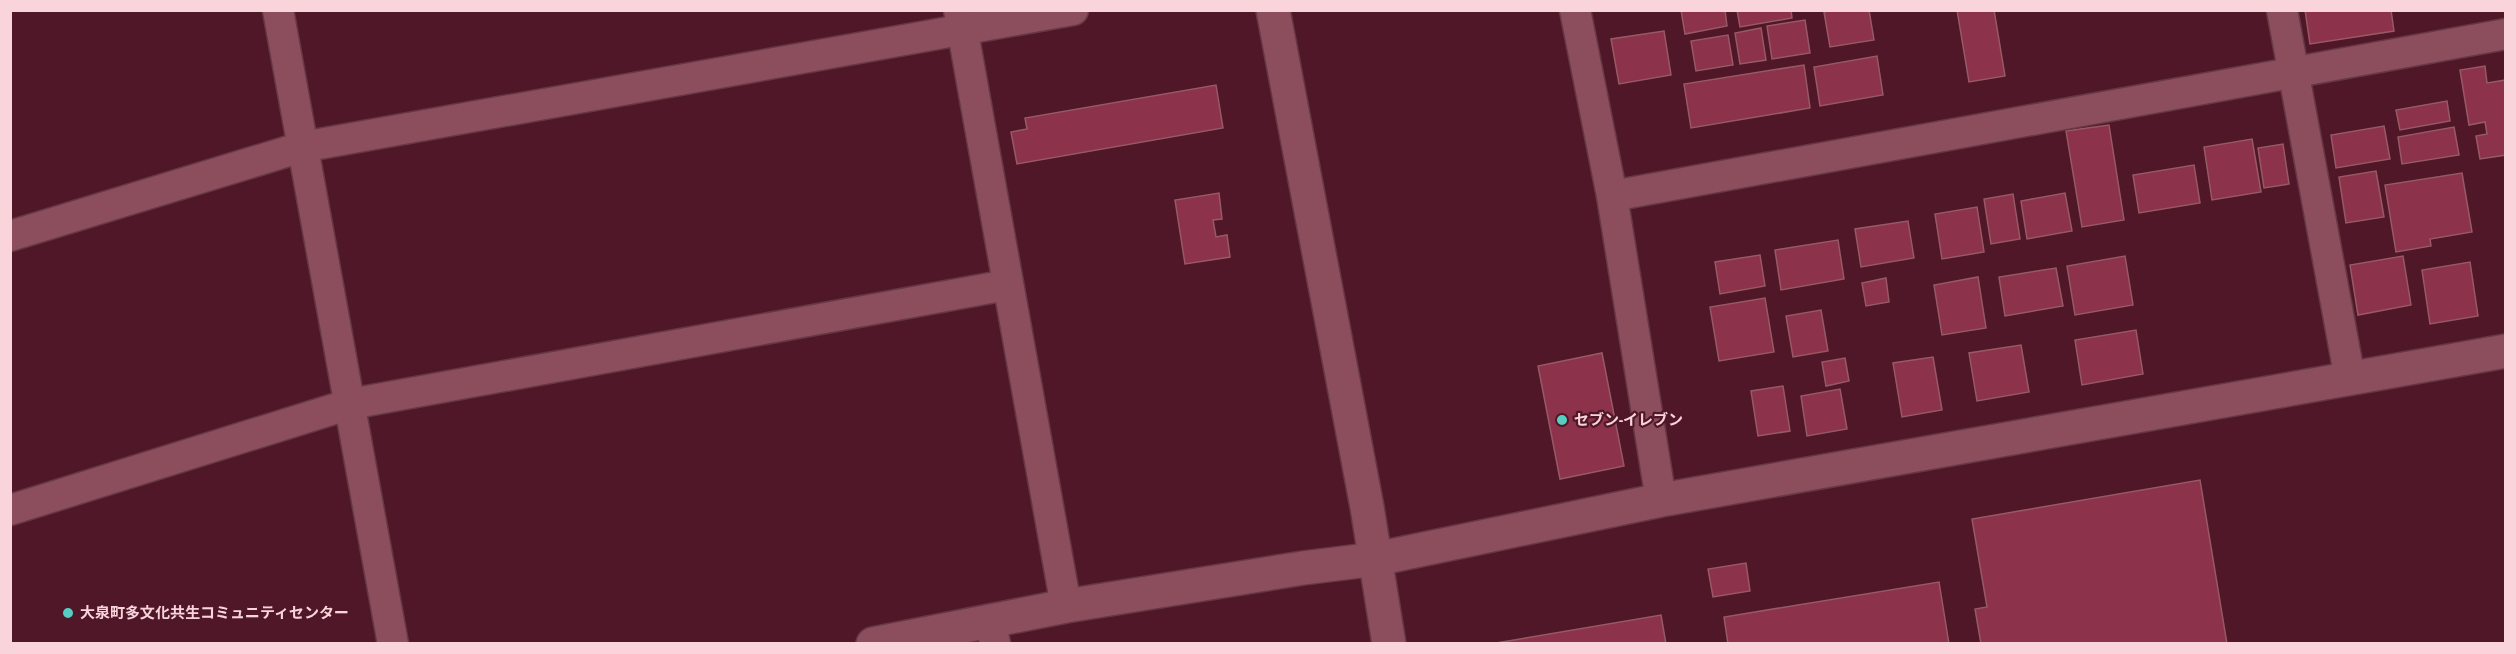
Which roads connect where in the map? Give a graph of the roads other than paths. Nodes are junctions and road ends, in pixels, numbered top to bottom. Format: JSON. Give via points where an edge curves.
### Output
{"nodes":[{"id":1,"x":278,"y":10,"type":"edge"},
{"id":2,"x":1073,"y":10,"type":"edge"},
{"id":3,"x":1273,"y":10,"type":"edge"},
{"id":4,"x":1575,"y":10,"type":"edge"},
{"id":5,"x":2282,"y":10,"type":"edge"},
{"id":6,"x":961,"y":20,"type":"edge"},
{"id":7,"x":2505,"y":34,"type":"edge"},
{"id":8,"x":2295,"y":74,"type":"junction"},
{"id":9,"x":302,"y":147,"type":"junction"},
{"id":10,"x":1612,"y":196,"type":"junction"},
{"id":11,"x":10,"y":236,"type":"edge"},
{"id":12,"x":1007,"y":285,"type":"junction"},
{"id":13,"x":2505,"y":351,"type":"edge"},
{"id":14,"x":2350,"y":379,"type":"junction"},
{"id":15,"x":350,"y":404,"type":"junction"},
{"id":16,"x":1661,"y":500,"type":"junction"},
{"id":17,"x":10,"y":510,"type":"edge"},
{"id":18,"x":1376,"y":559,"type":"junction"},
{"id":19,"x":1066,"y":606,"type":"junction"},
{"id":20,"x":993,"y":633,"type":"edge"},
{"id":21,"x":393,"y":644,"type":"edge"},
{"id":22,"x":873,"y":644,"type":"edge"},
{"id":23,"x":1389,"y":644,"type":"edge"}],
"edges":[{"from":1,"to":9,"type":"street"},
{"from":2,"to":6,"type":"street"},
{"from":3,"to":18,"type":"street"},
{"from":4,"to":10,"type":"street"},
{"from":5,"to":8,"type":"street"},
{"from":6,"to":9,"type":"street"},
{"from":6,"to":12,"type":"street"},
{"from":7,"to":8,"type":"street"},
{"from":8,"to":10,"type":"street"},
{"from":8,"to":14,"type":"street"},
{"from":9,"to":11,"type":"street"},
{"from":9,"to":15,"type":"street"},
{"from":10,"to":16,"type":"street"},
{"from":12,"to":15,"type":"street"},
{"from":12,"to":19,"type":"street"},
{"from":13,"to":14,"type":"street"},
{"from":14,"to":16,"type":"street"},
{"from":15,"to":17,"type":"street"},
{"from":15,"to":21,"type":"street"},
{"from":16,"to":18,"type":"street"},
{"from":18,"to":19,"type":"street"},
{"from":18,"to":23,"type":"street"},
{"from":19,"to":20,"type":"street"},
{"from":20,"to":22,"type":"street"}]}
